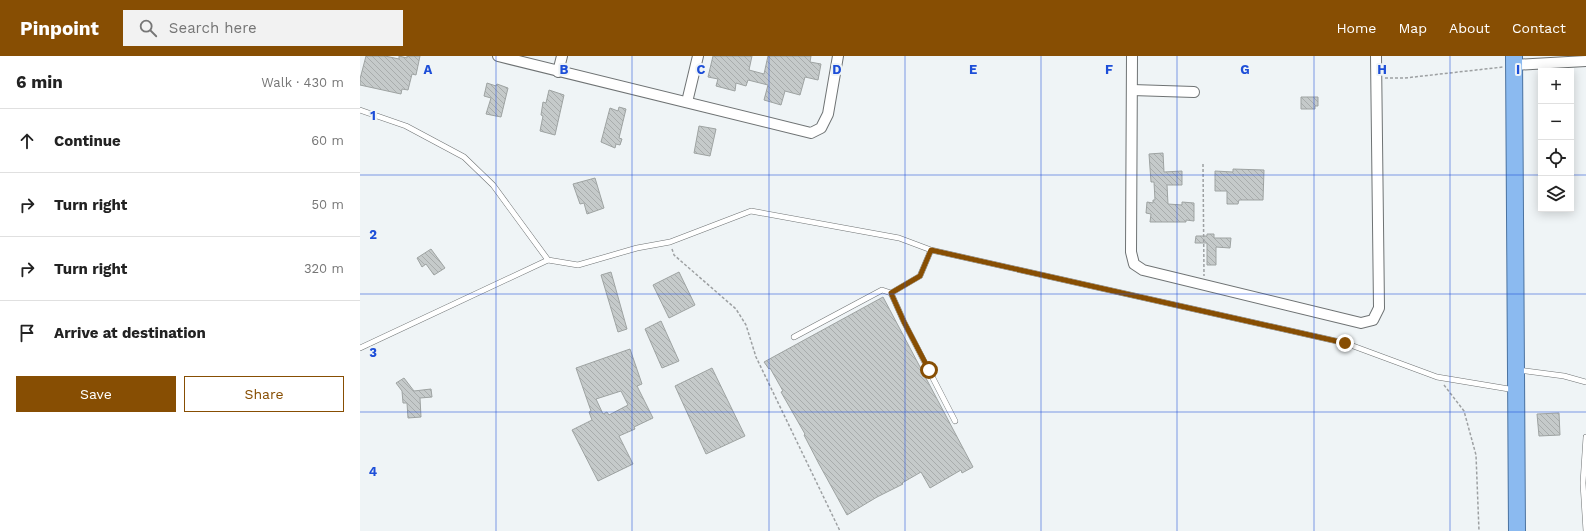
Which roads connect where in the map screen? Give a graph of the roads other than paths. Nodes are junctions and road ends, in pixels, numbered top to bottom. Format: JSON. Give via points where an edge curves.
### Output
{"nodes":[{"id":1,"x":498,"y":56,"type":"edge"},
{"id":2,"x":562,"y":56,"type":"edge"},
{"id":3,"x":698,"y":56,"type":"edge"},
{"id":4,"x":838,"y":56,"type":"edge"},
{"id":5,"x":1132,"y":56,"type":"edge"},
{"id":6,"x":1376,"y":56,"type":"edge"},
{"id":7,"x":1514,"y":61,"type":"edge"},
{"id":8,"x":1586,"y":61,"type":"edge"},
{"id":9,"x":558,"y":72,"type":"junction"},
{"id":10,"x":1132,"y":90,"type":"junction"},
{"id":11,"x":1194,"y":92,"type":"dead end"},
{"id":12,"x":687,"y":102,"type":"junction"},
{"id":13,"x":360,"y":110,"type":"edge"},
{"id":14,"x":931,"y":250,"type":"junction"},
{"id":15,"x":548,"y":260,"type":"junction"},
{"id":16,"x":891,"y":293,"type":"junction"},
{"id":17,"x":794,"y":337,"type":"dead end"},
{"id":18,"x":360,"y":348,"type":"edge"},
{"id":19,"x":1517,"y":370,"type":"junction"},
{"id":20,"x":1586,"y":382,"type":"edge"},
{"id":21,"x":1516,"y":390,"type":"junction"},
{"id":22,"x":955,"y":421,"type":"dead end"},
{"id":23,"x":1586,"y":437,"type":"edge"},
{"id":24,"x":1517,"y":531,"type":"edge"},
{"id":25,"x":1586,"y":531,"type":"edge"}],
"edges":[{"from":1,"to":9,"type":"street"},
{"from":2,"to":9,"type":"street"},
{"from":3,"to":12,"type":"street"},
{"from":4,"to":12,"type":"street","via":[[828,114],[821,128],[811,133]]},
{"from":5,"to":10,"type":"street"},
{"from":6,"to":10,"type":"street","via":[[1379,308],[1373,320],[1361,323],[1204,286],[1143,270],[1134,264],[1131,252]]},
{"from":7,"to":8,"type":"street"},
{"from":7,"to":19,"type":"highway"},
{"from":9,"to":12,"type":"street"},
{"from":10,"to":11,"type":"street"},
{"from":13,"to":15,"type":"lane","via":[[406,126],[464,157],[493,185]]},
{"from":14,"to":15,"type":"lane","via":[[900,238],[751,211],[670,242],[637,248],[578,265]]},
{"from":14,"to":16,"type":"lane","via":[[920,276]]},
{"from":14,"to":21,"type":"lane","via":[[1345,343],[1437,377]]},
{"from":15,"to":18,"type":"lane"},
{"from":16,"to":17,"type":"lane","via":[[882,290]]},
{"from":16,"to":22,"type":"lane"},
{"from":19,"to":20,"type":"lane","via":[[1564,376]]},
{"from":19,"to":21,"type":"highway"},
{"from":21,"to":24,"type":"highway"},
{"from":23,"to":25,"type":"lane","via":[[1583,483]]}]}
